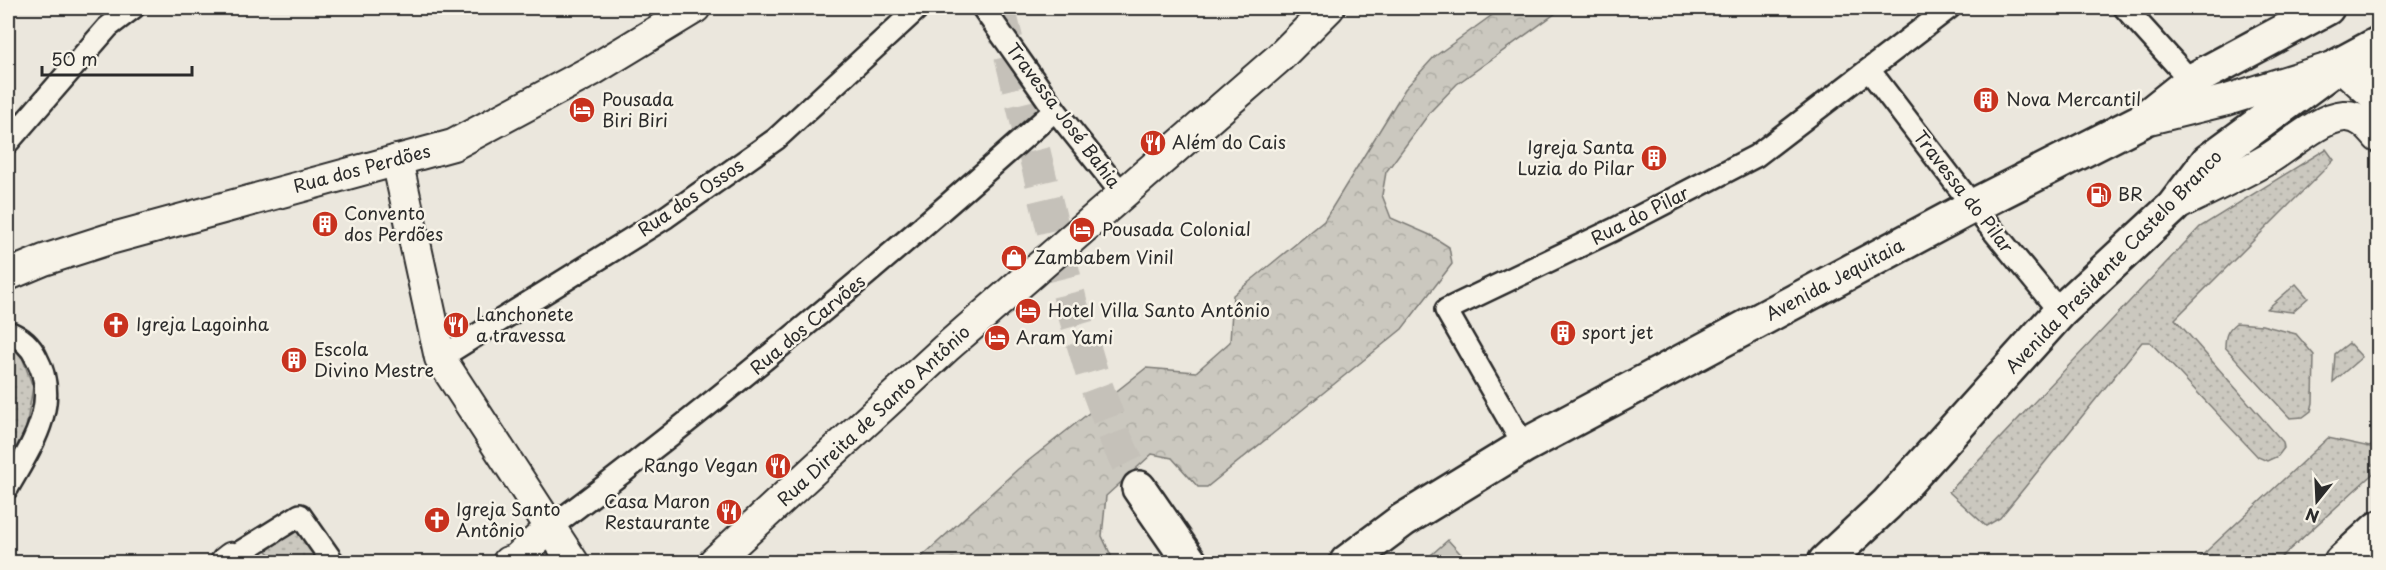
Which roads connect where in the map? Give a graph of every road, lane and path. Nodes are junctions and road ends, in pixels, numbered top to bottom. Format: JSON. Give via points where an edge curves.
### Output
{"nodes":[{"id":1,"x":133,"y":8,"type":"edge"},
{"id":2,"x":693,"y":8,"type":"edge"},
{"id":3,"x":918,"y":8,"type":"edge"},
{"id":4,"x":983,"y":8,"type":"edge"},
{"id":5,"x":1329,"y":8,"type":"edge"},
{"id":6,"x":1948,"y":8,"type":"edge"},
{"id":7,"x":2125,"y":8,"type":"edge"},
{"id":8,"x":2327,"y":8,"type":"edge"},
{"id":9,"x":2379,"y":44,"type":"edge"},
{"id":10,"x":2379,"y":64,"type":"edge"},
{"id":11,"x":2339,"y":65,"type":"junction"},
{"id":12,"x":1869,"y":70,"type":"junction"},
{"id":13,"x":2191,"y":81,"type":"junction"},
{"id":14,"x":2379,"y":99,"type":"edge"},
{"id":15,"x":1055,"y":110,"type":"junction"},
{"id":16,"x":2141,"y":121,"type":"junction"},
{"id":17,"x":2379,"y":137,"type":"edge"},
{"id":18,"x":8,"y":142,"type":"edge"},
{"id":19,"x":397,"y":160,"type":"junction"},
{"id":20,"x":1123,"y":195,"type":"junction"},
{"id":21,"x":1973,"y":206,"type":"junction"},
{"id":22,"x":2173,"y":207,"type":"junction"},
{"id":23,"x":8,"y":275,"type":"edge"},
{"id":24,"x":2060,"y":312,"type":"junction"},
{"id":25,"x":8,"y":332,"type":"edge"},
{"id":26,"x":440,"y":358,"type":"junction"},
{"id":27,"x":1524,"y":446,"type":"junction"},
{"id":28,"x":8,"y":487,"type":"edge"},
{"id":29,"x":1139,"y":488,"type":"tunnel mouth"},
{"id":30,"x":551,"y":527,"type":"junction"},
{"id":31,"x":1167,"y":528,"type":"junction"},
{"id":32,"x":2379,"y":528,"type":"edge"},
{"id":33,"x":233,"y":561,"type":"edge"},
{"id":34,"x":333,"y":562,"type":"edge"},
{"id":35,"x":508,"y":562,"type":"edge"},
{"id":36,"x":573,"y":562,"type":"edge"},
{"id":37,"x":714,"y":562,"type":"edge"},
{"id":38,"x":1190,"y":562,"type":"edge"},
{"id":39,"x":1201,"y":562,"type":"edge"},
{"id":40,"x":1347,"y":562,"type":"edge"},
{"id":41,"x":1826,"y":562,"type":"edge"},
{"id":42,"x":2342,"y":562,"type":"edge"}],
"edges":[{"from":1,"to":18,"type":"street","via":[[108,27]]},
{"from":2,"to":19,"type":"street","name":"Rua dos Perdões","via":[[593,70],[453,145]]},
{"from":3,"to":26,"type":"street","name":"Rua dos Ossos","via":[[776,139],[666,217]]},
{"from":4,"to":15,"type":"street","name":"Travessa José Bahia"},
{"from":5,"to":20,"type":"street","name":"Rua Direita de Santo Antônio","via":[[1280,57]]},
{"from":6,"to":12,"type":"street","name":"Rua do Pilar"},
{"from":7,"to":13,"type":"street"},
{"from":8,"to":13,"type":"main road","name":"Avenida Jequitaia"},
{"from":9,"to":11,"type":"main road","name":"Avenida Presidente Castelo Branco"},
{"from":10,"to":11,"type":"street"},
{"from":11,"to":14,"type":"street"},
{"from":11,"to":16,"type":"street"},
{"from":11,"to":22,"type":"main road","name":"Avenida Presidente Castelo Branco","via":[[2208,161]]},
{"from":12,"to":21,"type":"street","name":"Travessa do Pilar"},
{"from":12,"to":27,"type":"street","name":"Rua do Pilar","via":[[1756,156],[1446,310]]},
{"from":13,"to":16,"type":"main road","name":"Avenida Jequitaia"},
{"from":15,"to":20,"type":"street","name":"Travessa José Bahia"},
{"from":15,"to":30,"type":"street","name":"Rua dos Carvões","via":[[823,313],[658,447]]},
{"from":16,"to":21,"type":"main road","name":"Avenida Jequitaia"},
{"from":17,"to":22,"type":"street","via":[[2357,117],[2337,117],[2267,159]]},
{"from":19,"to":23,"type":"street","name":"Rua dos Perdões","via":[[106,240]]},
{"from":19,"to":26,"type":"street"},
{"from":20,"to":37,"type":"street","name":"Rua Direita de Santo Antônio","via":[[946,348]]},
{"from":21,"to":24,"type":"street","name":"Travessa do Pilar"},
{"from":21,"to":27,"type":"main road","name":"Avenida Jequitaia"},
{"from":22,"to":24,"type":"main road","name":"Avenida Presidente Castelo Branco"},
{"from":24,"to":41,"type":"main road","name":"Avenida Presidente Castelo Branco","via":[[1887,504]]},
{"from":25,"to":28,"type":"street","via":[[33,350],[46,392],[41,423]]},
{"from":26,"to":30,"type":"street"},
{"from":27,"to":40,"type":"main road","name":"Avenida Jequitaia","via":[[1403,520]]},
{"from":29,"to":31,"type":"main road"},
{"from":30,"to":35,"type":"street"},
{"from":30,"to":36,"type":"street"},
{"from":31,"to":38,"type":"main road"},
{"from":31,"to":39,"type":"main road"},
{"from":32,"to":42,"type":"main road"},
{"from":33,"to":34,"type":"street","via":[[300,515]]}]}
